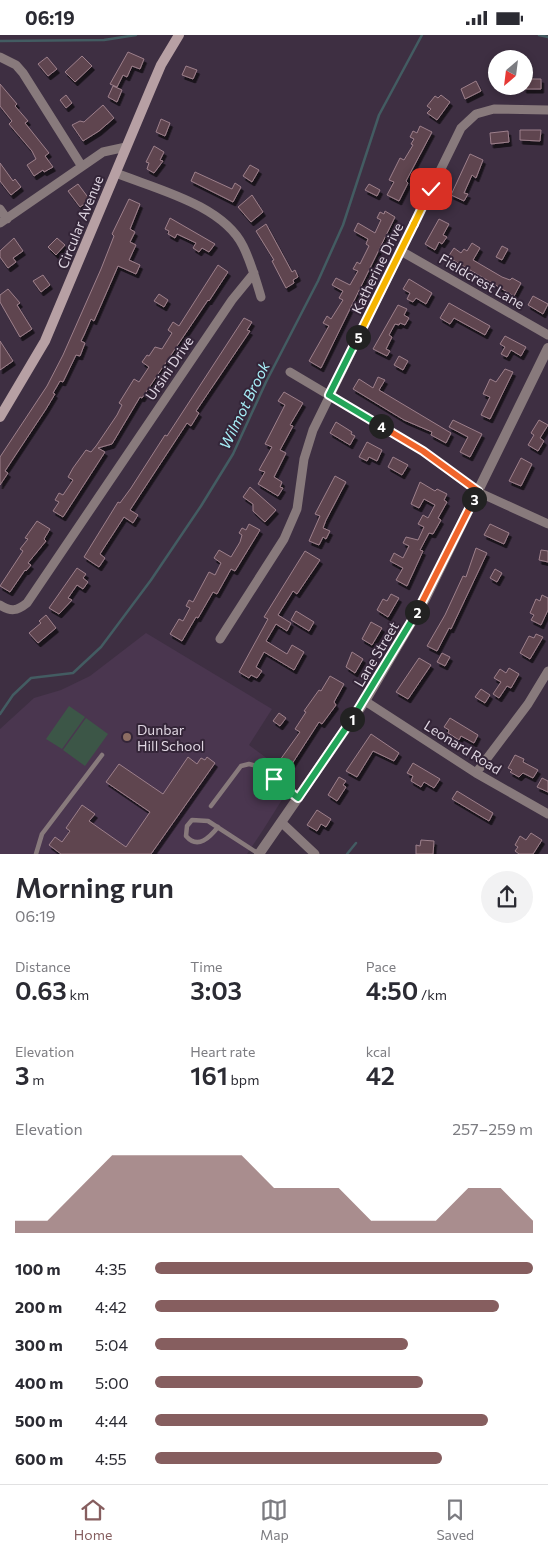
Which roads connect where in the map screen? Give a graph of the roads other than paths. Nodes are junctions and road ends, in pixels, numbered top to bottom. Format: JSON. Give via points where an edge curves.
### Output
{"nodes":[{"id":1,"x":179,"y":35,"type":"edge"},
{"id":2,"x":0,"y":57,"type":"edge"},
{"id":3,"x":548,"y":110,"type":"edge"},
{"id":4,"x":126,"y":147,"type":"junction"},
{"id":5,"x":81,"y":165,"type":"junction"},
{"id":6,"x":116,"y":173,"type":"junction"},
{"id":7,"x":0,"y":209,"type":"edge"},
{"id":8,"x":3,"y":221,"type":"edge"},
{"id":9,"x":401,"y":251,"type":"junction"},
{"id":10,"x":254,"y":273,"type":"junction"},
{"id":11,"x":261,"y":297,"type":"dead end"},
{"id":12,"x":548,"y":335,"type":"edge"},
{"id":13,"x":548,"y":348,"type":"edge"},
{"id":14,"x":290,"y":372,"type":"dead end"},
{"id":15,"x":329,"y":395,"type":"junction"},
{"id":16,"x":0,"y":417,"type":"edge"},
{"id":17,"x":478,"y":491,"type":"junction"},
{"id":18,"x":548,"y":523,"type":"edge"},
{"id":19,"x":0,"y":605,"type":"edge"},
{"id":20,"x":220,"y":639,"type":"dead end"},
{"id":21,"x":548,"y":671,"type":"edge"},
{"id":22,"x":365,"y":701,"type":"junction"},
{"id":23,"x":102,"y":755,"type":"dead end"},
{"id":24,"x":476,"y":773,"type":"junction"},
{"id":25,"x":298,"y":798,"type":"junction"},
{"id":26,"x":211,"y":806,"type":"dead end"},
{"id":27,"x":548,"y":814,"type":"edge"},
{"id":28,"x":281,"y":822,"type":"junction"},
{"id":29,"x":218,"y":827,"type":"junction"},
{"id":30,"x":36,"y":854,"type":"edge"},
{"id":31,"x":259,"y":854,"type":"edge"},
{"id":32,"x":315,"y":854,"type":"edge"}],
"edges":[{"from":1,"to":4,"type":"main road","name":"Circular Avenue","via":[[161,65]]},
{"from":2,"to":5,"type":"street","via":[[16,65]]},
{"from":3,"to":9,"type":"street","name":"Katherine Drive","via":[[494,109],[476,114],[461,128]]},
{"from":4,"to":5,"type":"street","via":[[103,152]]},
{"from":4,"to":6,"type":"main road","name":"Circular Avenue"},
{"from":5,"to":8,"type":"street"},
{"from":6,"to":10,"type":"street","via":[[201,207],[226,222],[243,245]]},
{"from":6,"to":16,"type":"main road","name":"Circular Avenue","via":[[45,341]]},
{"from":7,"to":8,"type":"street"},
{"from":9,"to":12,"type":"street","name":"Fieldcrest Lane"},
{"from":9,"to":15,"type":"street","name":"Katherine Drive"},
{"from":10,"to":11,"type":"street"},
{"from":10,"to":19,"type":"street","name":"Ursini Drive","via":[[232,300],[28,603],[20,610],[8,611]]},
{"from":13,"to":17,"type":"street","name":"Lane Street"},
{"from":14,"to":15,"type":"street"},
{"from":15,"to":17,"type":"street","via":[[423,451]]},
{"from":15,"to":20,"type":"street","name":"Katherine Drive","via":[[312,430],[297,509],[287,531]]},
{"from":17,"to":18,"type":"street"},
{"from":17,"to":22,"type":"street","name":"Lane Street","via":[[425,599]]},
{"from":21,"to":24,"type":"street","via":[[528,704]]},
{"from":22,"to":24,"type":"street","name":"Leonard Road"},
{"from":22,"to":25,"type":"street","name":"Lane Street"},
{"from":23,"to":30,"type":"lane","via":[[42,833]]},
{"from":24,"to":27,"type":"street","name":"Leonard Road"},
{"from":25,"to":26,"type":"lane","via":[[257,766],[249,764],[241,766]]},
{"from":25,"to":28,"type":"street","name":"Lane Street"},
{"from":28,"to":31,"type":"street","name":"Lane Street"},
{"from":28,"to":32,"type":"street"},
{"from":29,"to":29,"type":"lane","via":[[208,821],[192,820],[187,826],[186,836],[195,842],[202,841],[209,839]]},
{"from":29,"to":31,"type":"lane"}]}
